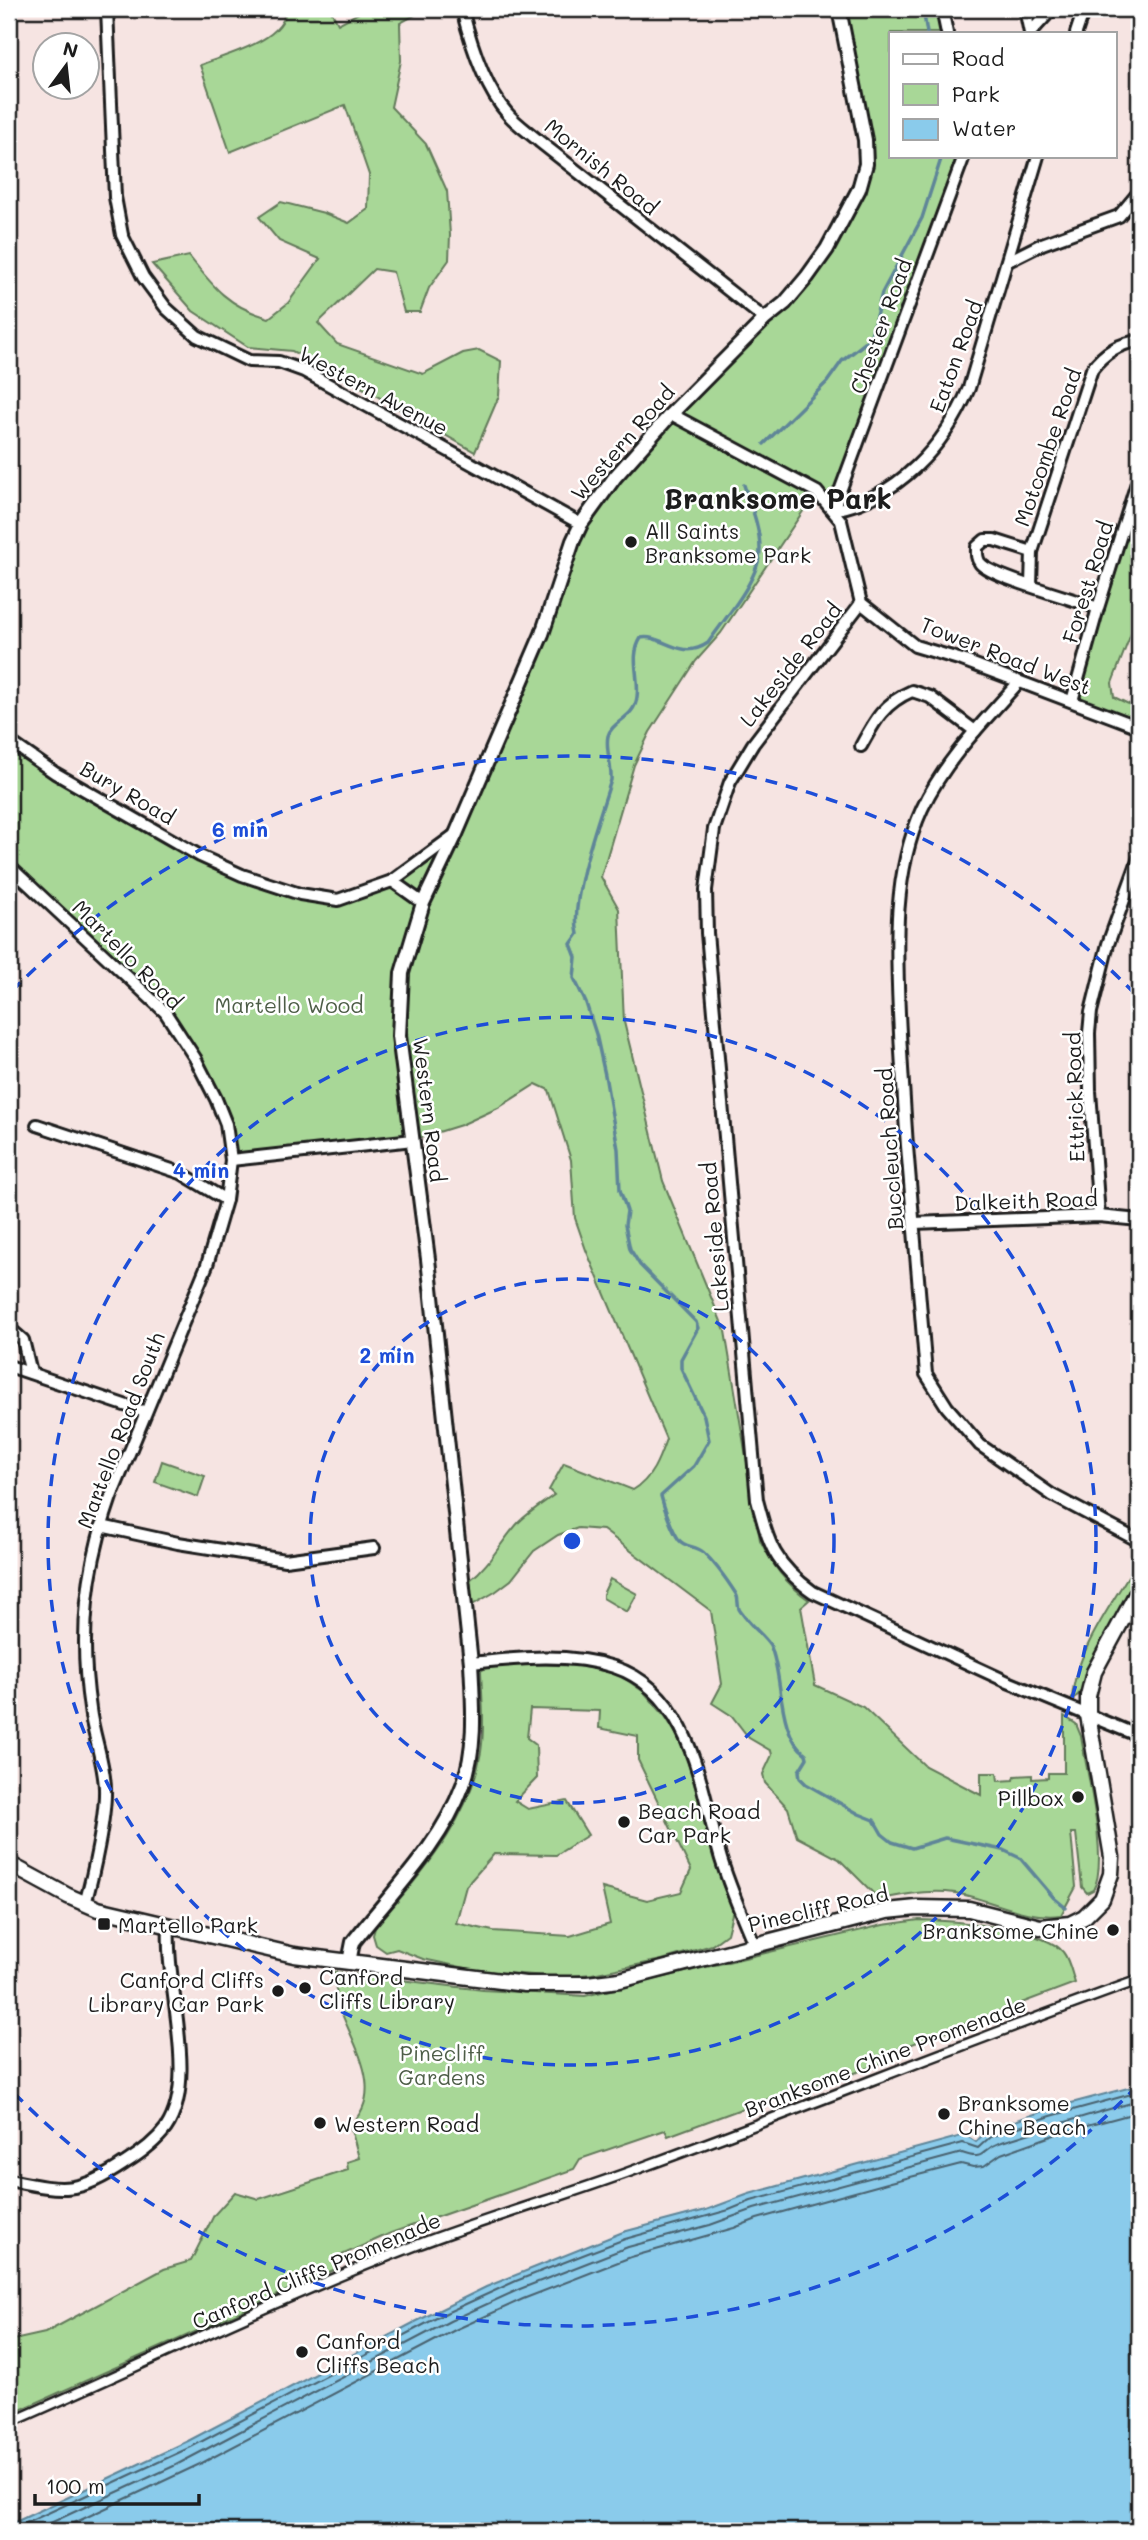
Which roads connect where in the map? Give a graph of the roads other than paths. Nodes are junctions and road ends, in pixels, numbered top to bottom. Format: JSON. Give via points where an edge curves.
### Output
{"nodes":[{"id":1,"x":107,"y":9,"type":"edge"},
{"id":2,"x":462,"y":9,"type":"edge"},
{"id":3,"x":839,"y":9,"type":"edge"},
{"id":4,"x":942,"y":9,"type":"edge"},
{"id":5,"x":1025,"y":9,"type":"edge"},
{"id":6,"x":1052,"y":9,"type":"edge"},
{"id":7,"x":1084,"y":9,"type":"edge"},
{"id":8,"x":947,"y":32,"type":"edge"},
{"id":9,"x":1030,"y":32,"type":"edge"},
{"id":10,"x":1031,"y":32,"type":"edge"},
{"id":11,"x":1076,"y":32,"type":"edge"},
{"id":12,"x":963,"y":158,"type":"edge"},
{"id":13,"x":1037,"y":158,"type":"edge"},
{"id":14,"x":1139,"y":192,"type":"edge"},
{"id":15,"x":1008,"y":261,"type":"junction"},
{"id":16,"x":765,"y":319,"type":"junction"},
{"id":17,"x":1139,"y":341,"type":"edge"},
{"id":18,"x":671,"y":414,"type":"junction"},
{"id":19,"x":1139,"y":475,"type":"edge"},
{"id":20,"x":1135,"y":500,"type":"edge"},
{"id":21,"x":833,"y":510,"type":"junction"},
{"id":22,"x":581,"y":524,"type":"junction"},
{"id":23,"x":1032,"y":552,"type":"junction"},
{"id":24,"x":1031,"y":585,"type":"junction"},
{"id":25,"x":861,"y":603,"type":"junction"},
{"id":26,"x":1098,"y":608,"type":"junction"},
{"id":27,"x":1019,"y":682,"type":"junction"},
{"id":28,"x":1072,"y":701,"type":"junction"},
{"id":29,"x":1139,"y":727,"type":"edge"},
{"id":30,"x":975,"y":731,"type":"junction"},
{"id":31,"x":9,"y":741,"type":"edge"},
{"id":32,"x":861,"y":746,"type":"dead end"},
{"id":33,"x":456,"y":834,"type":"junction"},
{"id":34,"x":1139,"y":858,"type":"edge"},
{"id":35,"x":9,"y":866,"type":"edge"},
{"id":36,"x":392,"y":881,"type":"junction"},
{"id":37,"x":423,"y":903,"type":"junction"},
{"id":38,"x":37,"y":1125,"type":"dead end"},
{"id":39,"x":413,"y":1140,"type":"junction"},
{"id":40,"x":231,"y":1160,"type":"junction"},
{"id":41,"x":226,"y":1200,"type":"junction"},
{"id":42,"x":1099,"y":1216,"type":"junction"},
{"id":43,"x":1139,"y":1220,"type":"edge"},
{"id":44,"x":914,"y":1223,"type":"junction"},
{"id":45,"x":206,"y":1265,"type":"joint"},
{"id":46,"x":9,"y":1328,"type":"edge"},
{"id":47,"x":9,"y":1366,"type":"edge"},
{"id":48,"x":31,"y":1373,"type":"junction"},
{"id":49,"x":145,"y":1412,"type":"junction"},
{"id":50,"x":101,"y":1526,"type":"junction"},
{"id":51,"x":1139,"y":1541,"type":"edge"},
{"id":52,"x":374,"y":1548,"type":"dead end"},
{"id":53,"x":1139,"y":1589,"type":"edge"},
{"id":54,"x":471,"y":1663,"type":"junction"},
{"id":55,"x":1088,"y":1715,"type":"junction"},
{"id":56,"x":1139,"y":1736,"type":"edge"},
{"id":57,"x":9,"y":1864,"type":"edge"},
{"id":58,"x":85,"y":1904,"type":"junction"},
{"id":59,"x":169,"y":1927,"type":"junction"},
{"id":60,"x":754,"y":1944,"type":"junction"},
{"id":61,"x":349,"y":1962,"type":"junction"},
{"id":62,"x":1139,"y":1980,"type":"edge"},
{"id":63,"x":644,"y":2167,"type":"joint"},
{"id":64,"x":9,"y":2180,"type":"edge"},
{"id":65,"x":9,"y":2423,"type":"edge"}],
"edges":[{"from":1,"to":22,"type":"street","name":"Western Avenue","via":[[115,197],[122,235],[166,308],[197,336],[220,348],[249,361],[279,362],[304,371]]},
{"from":2,"to":16,"type":"street","name":"Mornish Road","via":[[482,71],[507,113]]},
{"from":3,"to":16,"type":"street","name":"Western Road","via":[[859,98],[866,164],[859,189],[827,248],[785,303]]},
{"from":4,"to":8,"type":"street"},
{"from":5,"to":9,"type":"street"},
{"from":6,"to":10,"type":"street"},
{"from":7,"to":11,"type":"street"},
{"from":12,"to":21,"type":"street","name":"Chester Road"},
{"from":13,"to":15,"type":"street","name":"Eaton Road"},
{"from":14,"to":15,"type":"street","via":[[1119,216]]},
{"from":15,"to":21,"type":"street","name":"Eaton Road","via":[[969,388],[950,427],[928,456],[889,488],[851,507]]},
{"from":16,"to":18,"type":"street","name":"Western Road"},
{"from":17,"to":23,"type":"street","name":"Motcombe Road","via":[[1108,352],[1092,369]]},
{"from":18,"to":21,"type":"street","via":[[817,492]]},
{"from":18,"to":22,"type":"street","name":"Western Road"},
{"from":19,"to":20,"type":"street","name":"Forest Road"},
{"from":20,"to":26,"type":"street","name":"Forest Road"},
{"from":21,"to":25,"type":"street","via":[[849,545]]},
{"from":22,"to":33,"type":"street","name":"Western Road","via":[[542,634]]},
{"from":23,"to":24,"type":"street","name":"Motcombe Road"},
{"from":23,"to":24,"type":"street","name":"Motcombe Road","via":[[985,540],[977,547],[976,556],[981,565]]},
{"from":24,"to":26,"type":"street","name":"Motcombe Road"},
{"from":25,"to":27,"type":"street","name":"Tower Road West","via":[[915,646]]},
{"from":25,"to":55,"type":"street","name":"Lakeside Road","via":[[753,744],[730,782],[714,829],[706,890],[757,1500],[767,1538],[780,1563],[813,1592]]},
{"from":26,"to":28,"type":"street","name":"Forest Road"},
{"from":27,"to":28,"type":"street","name":"Tower Road West"},
{"from":27,"to":30,"type":"street","name":"Buccleuch Road"},
{"from":28,"to":29,"type":"street","name":"Tower Road West"},
{"from":30,"to":32,"type":"street","via":[[930,696],[912,691],[893,699]]},
{"from":30,"to":44,"type":"street","name":"Buccleuch Road","via":[[923,808],[900,891],[897,964]]},
{"from":31,"to":36,"type":"street","name":"Bury Road","via":[[131,817],[242,875],[300,894],[338,900]]},
{"from":33,"to":36,"type":"street","name":"Bury Road"},
{"from":33,"to":37,"type":"street","name":"Western Road"},
{"from":34,"to":42,"type":"street","name":"Ettrick Road","via":[[1108,944],[1091,1012],[1090,1091]]},
{"from":35,"to":40,"type":"street","name":"Martello Road","via":[[165,1012],[216,1099],[226,1124]]},
{"from":36,"to":37,"type":"street"},
{"from":37,"to":39,"type":"street","name":"Western Road","via":[[402,974],[400,1011],[399,1036]]},
{"from":38,"to":41,"type":"street","via":[[181,1173]]},
{"from":39,"to":40,"type":"street"},
{"from":39,"to":54,"type":"street","name":"Western Road"},
{"from":40,"to":41,"type":"street","name":"Martello Road"},
{"from":41,"to":45,"type":"street","name":"Martello Road"},
{"from":42,"to":43,"type":"street","name":"Dalkeith Road"},
{"from":42,"to":44,"type":"street","name":"Dalkeith Road"},
{"from":44,"to":51,"type":"street","name":"Buccleuch Road","via":[[926,1374],[947,1407],[980,1445],[1052,1495]]},
{"from":45,"to":49,"type":"street","name":"Martello Road South"},
{"from":46,"to":48,"type":"street","via":[[23,1340]]},
{"from":47,"to":48,"type":"street"},
{"from":48,"to":49,"type":"street"},
{"from":49,"to":50,"type":"street","name":"Martello Road South"},
{"from":50,"to":52,"type":"street","via":[[285,1560]]},
{"from":50,"to":58,"type":"street","name":"Martello Road South","via":[[84,1626],[90,1710],[105,1790]]},
{"from":53,"to":55,"type":"main road","name":"Pinecliff Road","via":[[1094,1672]]},
{"from":54,"to":60,"type":"street","via":[[526,1657],[615,1667],[643,1683],[663,1702],[693,1754],[727,1879]]},
{"from":54,"to":61,"type":"street","name":"Western Road","via":[[474,1716],[464,1783],[444,1827],[353,1942]]},
{"from":55,"to":56,"type":"street","name":"Lakeside Road"},
{"from":55,"to":60,"type":"main road","name":"Pinecliff Road","via":[[1112,1857],[1102,1899],[1084,1917],[1070,1924],[1040,1927],[969,1909],[917,1908],[850,1919]]},
{"from":57,"to":58,"type":"main road"},
{"from":58,"to":59,"type":"main road"},
{"from":59,"to":61,"type":"main road","via":[[294,1955]]},
{"from":59,"to":64,"type":"street","via":[[181,2081],[165,2129],[121,2166],[75,2188],[53,2190]]},
{"from":60,"to":61,"type":"main road","name":"Pinecliff Road","via":[[620,1980],[587,1984],[487,1981]]},
{"from":62,"to":63,"type":"street","name":"Branksome Chine Promenade"},
{"from":63,"to":65,"type":"street","name":"Canford Cliffs Promenade","via":[[416,2245]]}]}
